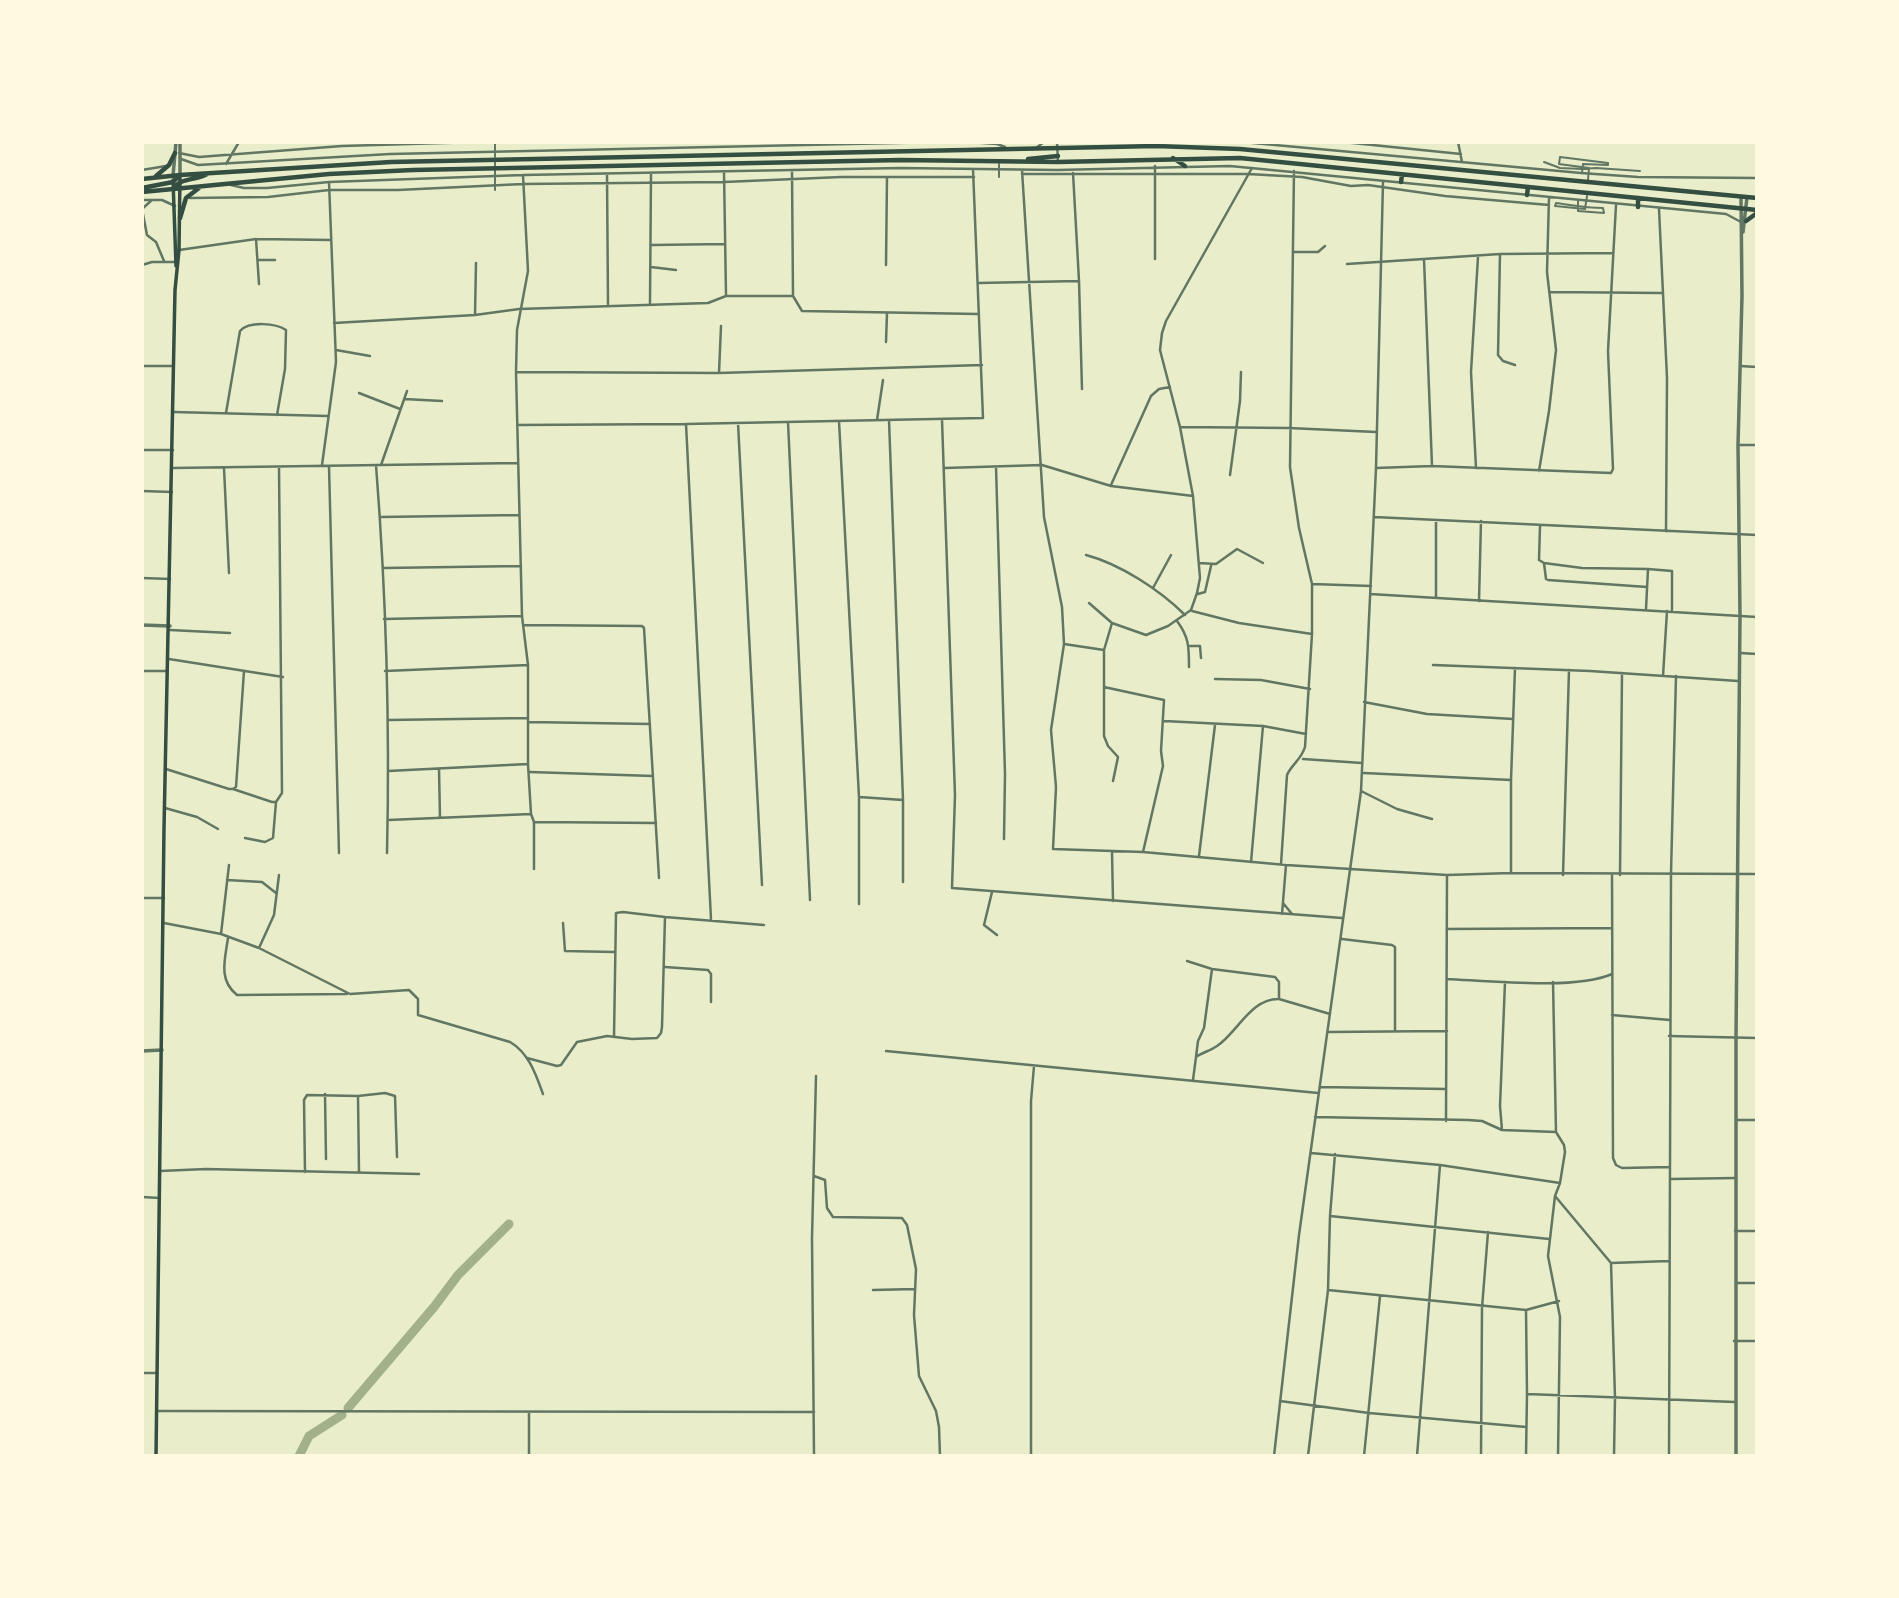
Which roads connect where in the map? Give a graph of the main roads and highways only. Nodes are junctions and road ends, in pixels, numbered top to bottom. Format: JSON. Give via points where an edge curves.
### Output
{"nodes":[{"id":1,"x":1137,"y":142,"type":"edge"},
{"id":2,"x":1057,"y":145,"type":"edge"},
{"id":3,"x":1128,"y":146,"type":"junction"},
{"id":4,"x":621,"y":149,"type":"road end"},
{"id":5,"x":178,"y":155,"type":"road end"},
{"id":6,"x":332,"y":157,"type":"road end"},
{"id":7,"x":621,"y":157,"type":"junction"},
{"id":8,"x":1172,"y":158,"type":"junction"},
{"id":9,"x":901,"y":160,"type":"junction"},
{"id":10,"x":1473,"y":164,"type":"road end"},
{"id":11,"x":638,"y":165,"type":"junction"},
{"id":12,"x":333,"y":166,"type":"junction"},
{"id":13,"x":1185,"y":166,"type":"road end"},
{"id":14,"x":901,"y":168,"type":"road end"},
{"id":15,"x":413,"y":170,"type":"junction"},
{"id":16,"x":1471,"y":171,"type":"junction"},
{"id":17,"x":639,"y":174,"type":"road end"},
{"id":18,"x":1402,"y":175,"type":"junction"},
{"id":19,"x":173,"y":176,"type":"junction"},
{"id":20,"x":151,"y":178,"type":"junction"},
{"id":21,"x":180,"y":178,"type":"junction"},
{"id":22,"x":413,"y":178,"type":"road end"},
{"id":23,"x":142,"y":180,"type":"edge"},
{"id":24,"x":173,"y":182,"type":"junction"},
{"id":25,"x":1401,"y":182,"type":"road end"},
{"id":26,"x":202,"y":186,"type":"junction"},
{"id":27,"x":1528,"y":187,"type":"junction"},
{"id":28,"x":180,"y":188,"type":"junction"},
{"id":29,"x":173,"y":189,"type":"junction"},
{"id":30,"x":142,"y":190,"type":"edge"},
{"id":31,"x":1527,"y":195,"type":"road end"},
{"id":32,"x":1638,"y":198,"type":"junction"},
{"id":33,"x":1757,"y":198,"type":"edge"},
{"id":34,"x":1638,"y":207,"type":"road end"},
{"id":35,"x":1757,"y":212,"type":"edge"},
{"id":36,"x":180,"y":218,"type":"junction"},
{"id":37,"x":1743,"y":222,"type":"road end"},
{"id":38,"x":176,"y":264,"type":"junction"},
{"id":39,"x":156,"y":1456,"type":"edge"}],
"edges":[{"from":1,"to":3,"type":"highway"},
{"from":2,"to":3,"type":"highway"},
{"from":2,"to":7,"type":"highway","via":[[1012,150]]},
{"from":3,"to":16,"type":"highway","via":[[1240,149]]},
{"from":4,"to":7,"type":"highway"},
{"from":5,"to":20,"type":"highway"},
{"from":6,"to":12,"type":"highway"},
{"from":7,"to":12,"type":"highway"},
{"from":8,"to":9,"type":"highway"},
{"from":8,"to":13,"type":"highway"},
{"from":8,"to":18,"type":"highway","via":[[1240,158]]},
{"from":9,"to":11,"type":"highway"},
{"from":9,"to":14,"type":"highway"},
{"from":10,"to":16,"type":"highway"},
{"from":11,"to":15,"type":"highway"},
{"from":11,"to":17,"type":"highway"},
{"from":12,"to":21,"type":"highway"},
{"from":15,"to":22,"type":"highway"},
{"from":15,"to":26,"type":"highway"},
{"from":16,"to":33,"type":"highway"},
{"from":18,"to":25,"type":"highway"},
{"from":18,"to":27,"type":"highway"},
{"from":19,"to":20,"type":"highway"},
{"from":19,"to":21,"type":"highway"},
{"from":19,"to":24,"type":"main road"},
{"from":20,"to":23,"type":"highway"},
{"from":21,"to":24,"type":"highway"},
{"from":21,"to":28,"type":"main road"},
{"from":21,"to":29,"type":"highway"},
{"from":24,"to":29,"type":"main road"},
{"from":24,"to":30,"type":"highway"},
{"from":26,"to":28,"type":"highway"},
{"from":26,"to":36,"type":"highway","via":[[186,198]]},
{"from":27,"to":31,"type":"highway"},
{"from":27,"to":32,"type":"highway"},
{"from":28,"to":29,"type":"highway"},
{"from":28,"to":36,"type":"main road"},
{"from":29,"to":30,"type":"highway"},
{"from":29,"to":38,"type":"main road"},
{"from":32,"to":34,"type":"highway"},
{"from":32,"to":35,"type":"highway"},
{"from":35,"to":37,"type":"highway"},
{"from":36,"to":38,"type":"main road"},
{"from":38,"to":39,"type":"main road"}]}
